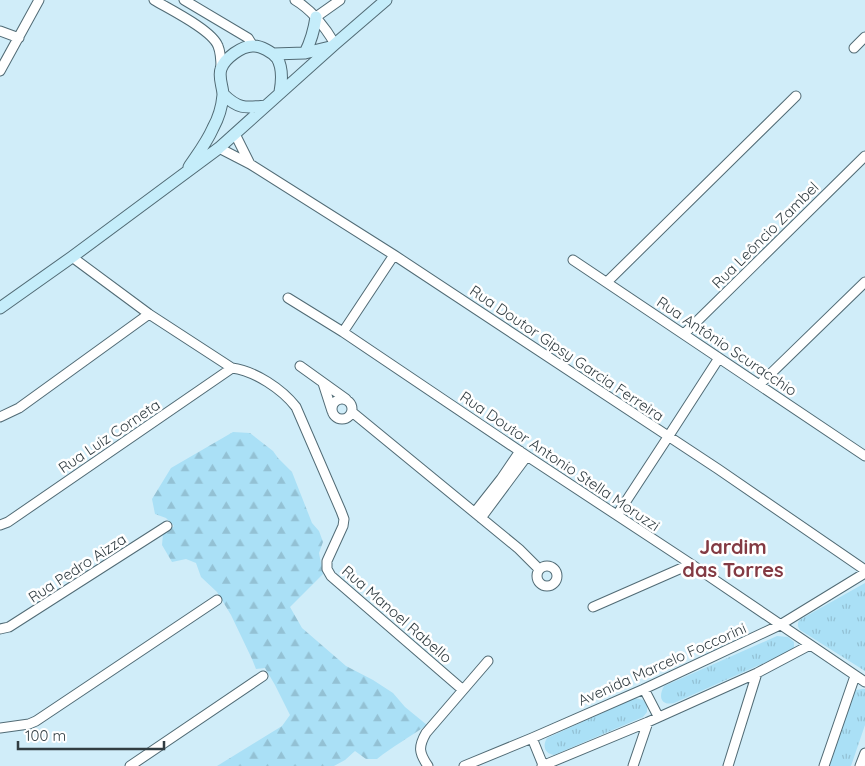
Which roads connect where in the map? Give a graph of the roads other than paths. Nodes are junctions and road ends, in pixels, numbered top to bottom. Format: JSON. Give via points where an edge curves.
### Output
{"nodes":[{"id":1,"x":39,"y":0,"type":"edge"},
{"id":2,"x":154,"y":0,"type":"edge"},
{"id":3,"x":184,"y":0,"type":"edge"},
{"id":4,"x":295,"y":0,"type":"edge"},
{"id":5,"x":340,"y":0,"type":"edge"},
{"id":6,"x":386,"y":0,"type":"edge"},
{"id":7,"x":306,"y":3,"type":"edge"},
{"id":8,"x":316,"y":17,"type":"junction"},
{"id":9,"x":0,"y":31,"type":"edge"},
{"id":10,"x":865,"y":37,"type":"edge"},
{"id":11,"x":19,"y":38,"type":"junction"},
{"id":12,"x":333,"y":45,"type":"junction"},
{"id":13,"x":253,"y":46,"type":"junction"},
{"id":14,"x":854,"y":48,"type":"dead end"},
{"id":15,"x":305,"y":53,"type":"junction"},
{"id":16,"x":272,"y":54,"type":"junction"},
{"id":17,"x":221,"y":69,"type":"junction"},
{"id":18,"x":0,"y":71,"type":"edge"},
{"id":19,"x":280,"y":92,"type":"junction"},
{"id":20,"x":223,"y":94,"type":"junction"},
{"id":21,"x":796,"y":96,"type":"dead end"},
{"id":22,"x":264,"y":106,"type":"junction"},
{"id":23,"x":213,"y":130,"type":"junction"},
{"id":24,"x":235,"y":134,"type":"junction"},
{"id":25,"x":219,"y":148,"type":"junction"},
{"id":26,"x":865,"y":156,"type":"edge"},
{"id":27,"x":250,"y":164,"type":"junction"},
{"id":28,"x":185,"y":173,"type":"junction"},
{"id":29,"x":394,"y":255,"type":"junction"},
{"id":30,"x":72,"y":257,"type":"junction"},
{"id":31,"x":573,"y":260,"type":"dead end"},
{"id":32,"x":607,"y":282,"type":"junction"},
{"id":33,"x":865,"y":282,"type":"edge"},
{"id":34,"x":288,"y":298,"type":"dead end"},
{"id":35,"x":0,"y":308,"type":"edge"},
{"id":36,"x":149,"y":314,"type":"junction"},
{"id":37,"x":343,"y":332,"type":"junction"},
{"id":38,"x":684,"y":334,"type":"junction"},
{"id":39,"x":718,"y":358,"type":"junction"},
{"id":40,"x":300,"y":366,"type":"dead end"},
{"id":41,"x":232,"y":368,"type":"junction"},
{"id":42,"x":323,"y":383,"type":"junction"},
{"id":43,"x":759,"y":385,"type":"junction"},
{"id":44,"x":348,"y":401,"type":"junction"},
{"id":45,"x":332,"y":411,"type":"junction"},
{"id":46,"x":352,"y":412,"type":"junction"},
{"id":47,"x":0,"y":417,"type":"edge"},
{"id":48,"x":668,"y":437,"type":"junction"},
{"id":49,"x":523,"y":454,"type":"junction"},
{"id":50,"x":865,"y":456,"type":"edge"},
{"id":51,"x":478,"y":515,"type":"junction"},
{"id":52,"x":617,"y":515,"type":"junction"},
{"id":53,"x":0,"y":525,"type":"edge"},
{"id":54,"x":166,"y":526,"type":"dead end"},
{"id":55,"x":691,"y":564,"type":"junction"},
{"id":56,"x":539,"y":569,"type":"dead end"},
{"id":57,"x":865,"y":572,"type":"edge"},
{"id":58,"x":217,"y":600,"type":"dead end"},
{"id":59,"x":593,"y":607,"type":"dead end"},
{"id":60,"x":780,"y":626,"type":"junction"},
{"id":61,"x":0,"y":629,"type":"edge"},
{"id":62,"x":810,"y":645,"type":"junction"},
{"id":63,"x":488,"y":661,"type":"dead end"},
{"id":64,"x":757,"y":673,"type":"junction"},
{"id":65,"x":262,"y":676,"type":"dead end"},
{"id":66,"x":855,"y":676,"type":"junction"},
{"id":67,"x":865,"y":682,"type":"edge"},
{"id":68,"x":644,"y":688,"type":"junction"},
{"id":69,"x":463,"y":690,"type":"junction"},
{"id":70,"x":658,"y":716,"type":"junction"},
{"id":71,"x":648,"y":722,"type":"junction"},
{"id":72,"x":0,"y":728,"type":"edge"},
{"id":73,"x":532,"y":738,"type":"junction"},
{"id":74,"x":865,"y":753,"type":"edge"},
{"id":75,"x":130,"y":766,"type":"edge"},
{"id":76,"x":428,"y":766,"type":"edge"},
{"id":77,"x":464,"y":766,"type":"edge"},
{"id":78,"x":543,"y":766,"type":"edge"},
{"id":79,"x":633,"y":766,"type":"edge"},
{"id":80,"x":728,"y":766,"type":"edge"},
{"id":81,"x":824,"y":766,"type":"edge"},
{"id":82,"x":860,"y":766,"type":"edge"}],
"edges":[{"from":1,"to":11,"type":"street"},
{"from":2,"to":17,"type":"street","via":[[206,31],[218,43]]},
{"from":3,"to":13,"type":"street","via":[[248,38]]},
{"from":4,"to":7,"type":"street"},
{"from":5,"to":8,"type":"street"},
{"from":6,"to":12,"type":"main road"},
{"from":7,"to":8,"type":"street"},
{"from":8,"to":12,"type":"street"},
{"from":8,"to":15,"type":"main road"},
{"from":9,"to":11,"type":"street"},
{"from":10,"to":14,"type":"street"},
{"from":11,"to":18,"type":"street"},
{"from":12,"to":15,"type":"main road"},
{"from":12,"to":19,"type":"main road"},
{"from":13,"to":16,"type":"main road"},
{"from":13,"to":17,"type":"main road","via":[[238,50]]},
{"from":15,"to":16,"type":"main road"},
{"from":16,"to":19,"type":"main road","via":[[281,68]]},
{"from":17,"to":20,"type":"main road"},
{"from":19,"to":22,"type":"main road"},
{"from":20,"to":22,"type":"main road","via":[[246,108]]},
{"from":20,"to":23,"type":"main road"},
{"from":21,"to":32,"type":"street"},
{"from":22,"to":24,"type":"main road"},
{"from":23,"to":25,"type":"main road"},
{"from":23,"to":28,"type":"main road"},
{"from":24,"to":25,"type":"main road"},
{"from":24,"to":27,"type":"street"},
{"from":25,"to":27,"type":"street","name":"Rua Doutor Gipsy Garcia Ferreira"},
{"from":25,"to":28,"type":"main road"},
{"from":26,"to":38,"type":"street","name":"Rua Leôncio Zambel"},
{"from":27,"to":29,"type":"street","name":"Rua Doutor Gipsy Garcia Ferreira"},
{"from":28,"to":30,"type":"main road"},
{"from":29,"to":37,"type":"street"},
{"from":29,"to":48,"type":"street","name":"Rua Doutor Gipsy Garcia Ferreira"},
{"from":30,"to":35,"type":"main road"},
{"from":30,"to":36,"type":"street","name":"Rua Manoel Rabello"},
{"from":31,"to":32,"type":"street","name":"Rua Antônio Scuracchio"},
{"from":32,"to":38,"type":"street","name":"Rua Antônio Scuracchio"},
{"from":33,"to":43,"type":"street"},
{"from":34,"to":37,"type":"street","name":"Rua Doutor Antonio Stella Moruzzi"},
{"from":36,"to":41,"type":"street","name":"Rua Manoel Rabello"},
{"from":36,"to":47,"type":"street","via":[[19,408]]},
{"from":37,"to":49,"type":"street","name":"Rua Doutor Antonio Stella Moruzzi"},
{"from":38,"to":39,"type":"street","name":"Rua Antônio Scuracchio"},
{"from":39,"to":43,"type":"street","name":"Rua Antônio Scuracchio"},
{"from":39,"to":48,"type":"street"},
{"from":40,"to":42,"type":"street"},
{"from":41,"to":53,"type":"street","name":"Rua Luiz Corneta"},
{"from":41,"to":69,"type":"street","name":"Rua Manoel Rabello","via":[[241,369],[282,392],[296,407],[344,519],[327,561],[331,576]]},
{"from":42,"to":44,"type":"street"},
{"from":42,"to":45,"type":"street"},
{"from":43,"to":50,"type":"street","name":"Rua Antônio Scuracchio"},
{"from":44,"to":45,"type":"street","via":[[337,401]]},
{"from":44,"to":46,"type":"street"},
{"from":45,"to":46,"type":"street","via":[[336,418],[343,420]]},
{"from":46,"to":51,"type":"street"},
{"from":48,"to":52,"type":"street"},
{"from":48,"to":57,"type":"street","name":"Rua Doutor Gipsy Garcia Ferreira"},
{"from":49,"to":51,"type":"street","via":[[501,479]]},
{"from":49,"to":52,"type":"street","name":"Rua Doutor Antonio Stella Moruzzi"},
{"from":51,"to":56,"type":"street"},
{"from":52,"to":55,"type":"street","name":"Rua Doutor Antonio Stella Moruzzi"},
{"from":54,"to":61,"type":"street","name":"Rua Pedro Aizza","via":[[9,627]]},
{"from":55,"to":59,"type":"street"},
{"from":55,"to":60,"type":"street","name":"Rua Doutor Antonio Stella Moruzzi"},
{"from":57,"to":60,"type":"street","name":"Avenida Marcelo Foccorini"},
{"from":58,"to":72,"type":"street","via":[[36,721]]},
{"from":60,"to":62,"type":"street","name":"Rua Doutor Antonio Stella Moruzzi"},
{"from":60,"to":68,"type":"street","name":"Avenida Marcelo Foccorini"},
{"from":62,"to":64,"type":"street"},
{"from":62,"to":66,"type":"street","name":"Rua Doutor Antonio Stella Moruzzi"},
{"from":63,"to":69,"type":"street"},
{"from":64,"to":70,"type":"street"},
{"from":64,"to":80,"type":"street"},
{"from":65,"to":75,"type":"street"},
{"from":66,"to":67,"type":"street","name":"Rua Doutor Antonio Stella Moruzzi"},
{"from":66,"to":81,"type":"street"},
{"from":68,"to":70,"type":"street"},
{"from":68,"to":73,"type":"street","name":"Avenida Marcelo Foccorini"},
{"from":69,"to":76,"type":"street","via":[[421,742],[421,754]]},
{"from":70,"to":71,"type":"street"},
{"from":71,"to":78,"type":"street"},
{"from":71,"to":79,"type":"street"},
{"from":73,"to":77,"type":"street","name":"Avenida Marcelo Foccorini"},
{"from":73,"to":78,"type":"street"},
{"from":74,"to":82,"type":"street"}]}
